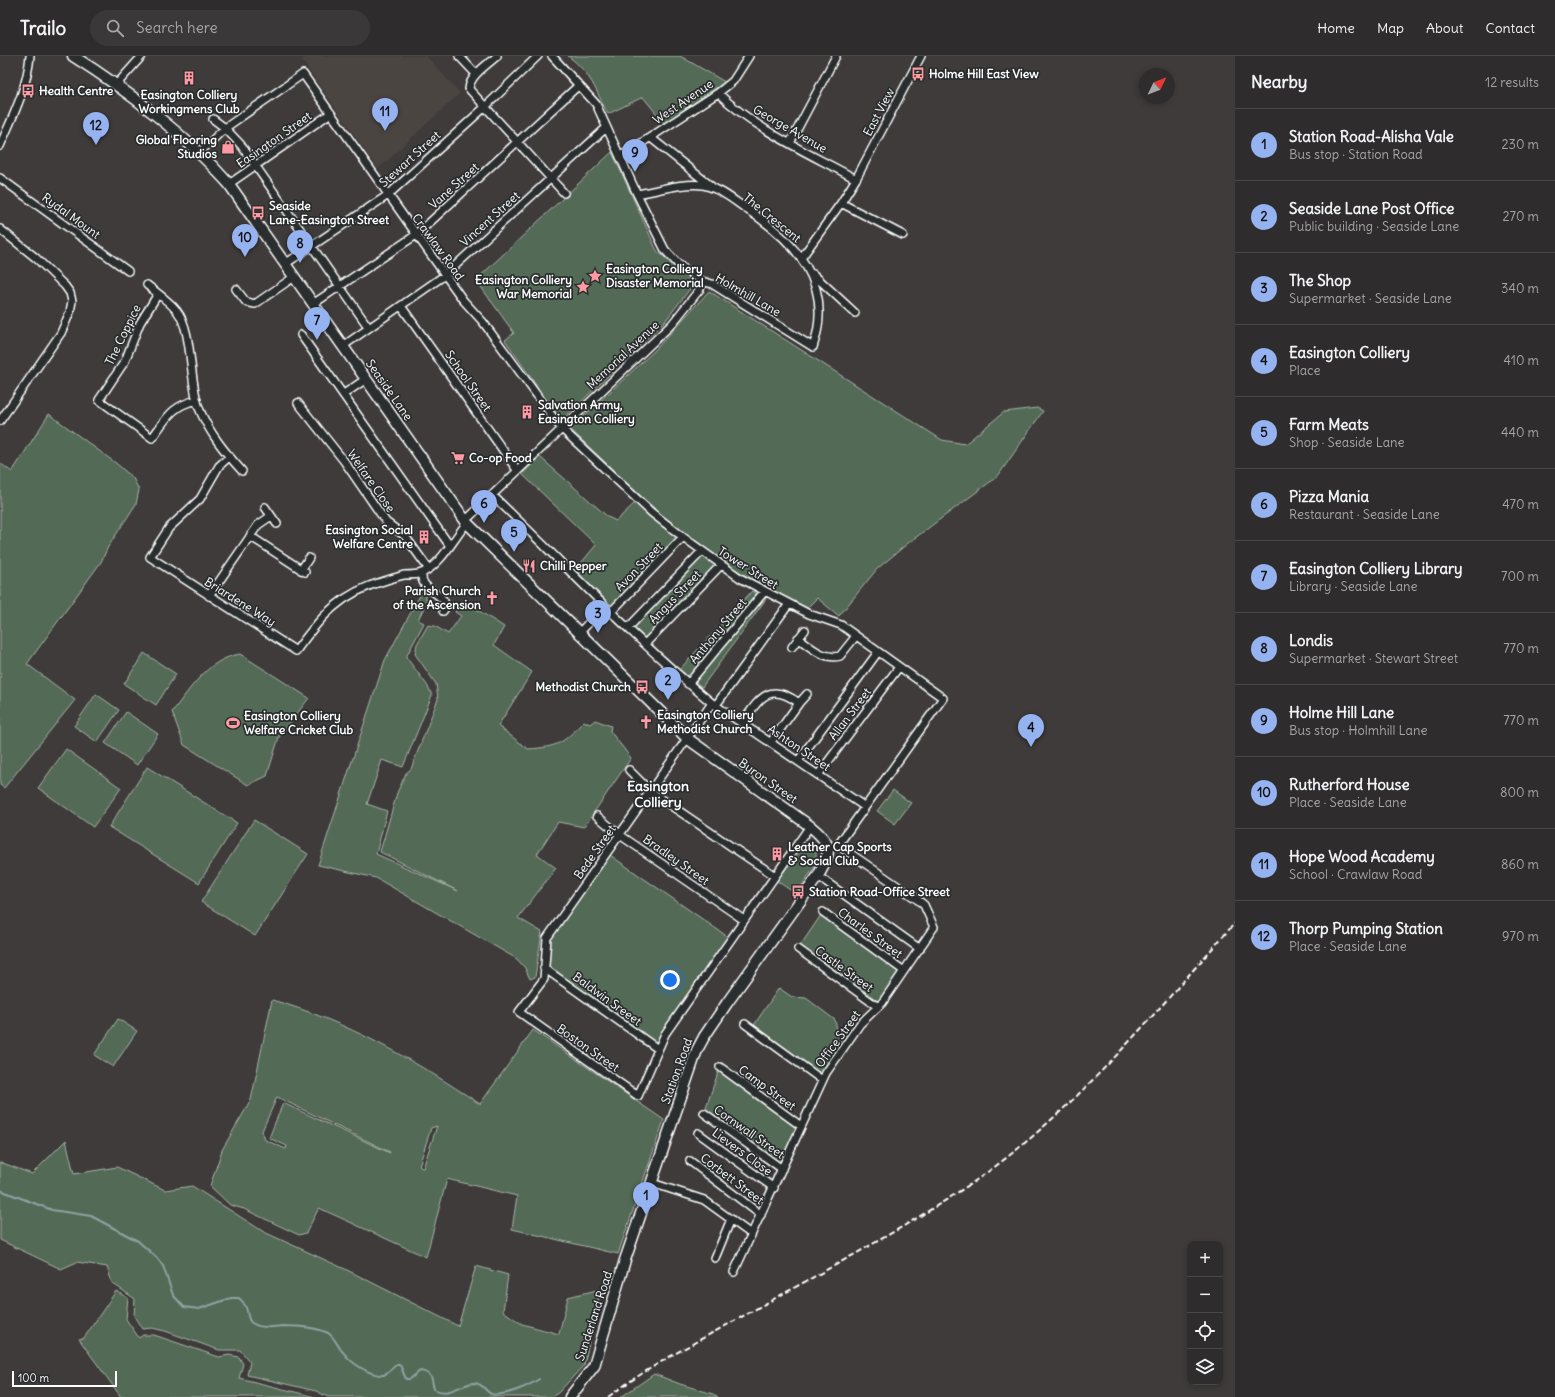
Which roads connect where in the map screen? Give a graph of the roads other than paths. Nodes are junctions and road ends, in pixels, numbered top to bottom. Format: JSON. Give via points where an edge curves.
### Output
{"nodes":[{"id":1,"x":30,"y":56,"type":"edge"},
{"id":2,"x":73,"y":56,"type":"edge"},
{"id":3,"x":142,"y":56,"type":"edge"},
{"id":4,"x":459,"y":56,"type":"edge"},
{"id":5,"x":497,"y":56,"type":"edge"},
{"id":6,"x":538,"y":56,"type":"edge"},
{"id":7,"x":552,"y":56,"type":"edge"},
{"id":8,"x":749,"y":56,"type":"edge"},
{"id":9,"x":836,"y":56,"type":"edge"},
{"id":10,"x":921,"y":56,"type":"edge"},
{"id":11,"x":476,"y":74,"type":"junction"},
{"id":12,"x":579,"y":85,"type":"junction"},
{"id":13,"x":116,"y":86,"type":"junction"},
{"id":14,"x":718,"y":93,"type":"junction"},
{"id":15,"x":485,"y":107,"type":"junction"},
{"id":16,"x":331,"y":113,"type":"junction"},
{"id":17,"x":213,"y":119,"type":"dead end"},
{"id":18,"x":225,"y":128,"type":"junction"},
{"id":19,"x":606,"y":128,"type":"junction"},
{"id":20,"x":2,"y":135,"type":"edge"},
{"id":21,"x":650,"y":138,"type":"junction"},
{"id":22,"x":518,"y":142,"type":"junction"},
{"id":23,"x":790,"y":143,"type":"junction"},
{"id":24,"x":0,"y":146,"type":"edge"},
{"id":25,"x":200,"y":152,"type":"junction"},
{"id":26,"x":620,"y":157,"type":"junction"},
{"id":27,"x":256,"y":165,"type":"junction"},
{"id":28,"x":0,"y":178,"type":"edge"},
{"id":29,"x":551,"y":179,"type":"junction"},
{"id":30,"x":856,"y":179,"type":"junction"},
{"id":31,"x":229,"y":184,"type":"junction"},
{"id":32,"x":715,"y":188,"type":"junction"},
{"id":33,"x":564,"y":193,"type":"dead end"},
{"id":34,"x":388,"y":194,"type":"junction"},
{"id":35,"x":637,"y":194,"type":"junction"},
{"id":36,"x":841,"y":203,"type":"junction"},
{"id":37,"x":0,"y":229,"type":"edge"},
{"id":38,"x":416,"y":235,"type":"junction"},
{"id":39,"x":903,"y":236,"type":"dead end"},
{"id":40,"x":312,"y":246,"type":"junction"},
{"id":41,"x":802,"y":257,"type":"junction"},
{"id":42,"x":285,"y":264,"type":"junction"},
{"id":43,"x":128,"y":271,"type":"dead end"},
{"id":44,"x":811,"y":272,"type":"junction"},
{"id":45,"x":446,"y":275,"type":"junction"},
{"id":46,"x":294,"y":276,"type":"junction"},
{"id":47,"x":702,"y":282,"type":"junction"},
{"id":48,"x":147,"y":285,"type":"dead end"},
{"id":49,"x":340,"y":286,"type":"junction"},
{"id":50,"x":236,"y":289,"type":"dead end"},
{"id":51,"x":158,"y":294,"type":"junction"},
{"id":52,"x":313,"y":304,"type":"junction"},
{"id":53,"x":401,"y":306,"type":"junction"},
{"id":54,"x":855,"y":313,"type":"dead end"},
{"id":55,"x":369,"y":328,"type":"junction"},
{"id":56,"x":301,"y":335,"type":"dead end"},
{"id":57,"x":343,"y":346,"type":"junction"},
{"id":58,"x":813,"y":347,"type":"joint"},
{"id":59,"x":366,"y":379,"type":"junction"},
{"id":60,"x":344,"y":394,"type":"junction"},
{"id":61,"x":197,"y":400,"type":"junction"},
{"id":62,"x":298,"y":402,"type":"dead end"},
{"id":63,"x":0,"y":421,"type":"edge"},
{"id":64,"x":561,"y":428,"type":"junction"},
{"id":65,"x":229,"y":457,"type":"junction"},
{"id":66,"x":517,"y":470,"type":"junction"},
{"id":67,"x":242,"y":471,"type":"dead end"},
{"id":68,"x":492,"y":495,"type":"junction"},
{"id":69,"x":265,"y":507,"type":"dead end"},
{"id":70,"x":271,"y":516,"type":"junction"},
{"id":71,"x":466,"y":522,"type":"junction"},
{"id":72,"x":277,"y":524,"type":"dead end"},
{"id":73,"x":250,"y":536,"type":"junction"},
{"id":74,"x":683,"y":537,"type":"junction"},
{"id":75,"x":450,"y":546,"type":"junction"},
{"id":76,"x":702,"y":551,"type":"junction"},
{"id":77,"x":308,"y":558,"type":"dead end"},
{"id":78,"x":721,"y":564,"type":"junction"},
{"id":79,"x":428,"y":568,"type":"junction"},
{"id":80,"x":422,"y":573,"type":"junction"},
{"id":81,"x":764,"y":592,"type":"junction"},
{"id":82,"x":209,"y":596,"type":"junction"},
{"id":83,"x":789,"y":604,"type":"junction"},
{"id":84,"x":605,"y":606,"type":"junction"},
{"id":85,"x":443,"y":611,"type":"dead end"},
{"id":86,"x":611,"y":612,"type":"junction"},
{"id":87,"x":628,"y":628,"type":"junction"},
{"id":88,"x":804,"y":630,"type":"dead end"},
{"id":89,"x":579,"y":632,"type":"junction"},
{"id":90,"x":856,"y":636,"type":"junction"},
{"id":91,"x":798,"y":638,"type":"junction"},
{"id":92,"x":645,"y":644,"type":"junction"},
{"id":93,"x":792,"y":647,"type":"dead end"},
{"id":94,"x":878,"y":652,"type":"junction"},
{"id":95,"x":899,"y":667,"type":"junction"},
{"id":96,"x":688,"y":684,"type":"junction"},
{"id":97,"x":807,"y":694,"type":"dead end"},
{"id":98,"x":799,"y":703,"type":"junction"},
{"id":99,"x":714,"y":704,"type":"junction"},
{"id":100,"x":742,"y":722,"type":"junction"},
{"id":101,"x":688,"y":739,"type":"junction"},
{"id":102,"x":771,"y":742,"type":"junction"},
{"id":103,"x":798,"y":761,"type":"junction"},
{"id":104,"x":629,"y":770,"type":"dead end"},
{"id":105,"x":818,"y":775,"type":"junction"},
{"id":106,"x":651,"y":792,"type":"junction"},
{"id":107,"x":865,"y":807,"type":"junction"},
{"id":108,"x":597,"y":816,"type":"dead end"},
{"id":109,"x":810,"y":826,"type":"junction"},
{"id":110,"x":620,"y":835,"type":"junction"},
{"id":111,"x":838,"y":845,"type":"junction"},
{"id":112,"x":828,"y":849,"type":"junction"},
{"id":113,"x":775,"y":876,"type":"junction"},
{"id":114,"x":818,"y":876,"type":"junction"},
{"id":115,"x":823,"y":912,"type":"dead end"},
{"id":116,"x":744,"y":920,"type":"junction"},
{"id":117,"x":798,"y":949,"type":"dead end"},
{"id":118,"x":920,"y":949,"type":"junction"},
{"id":119,"x":544,"y":968,"type":"junction"},
{"id":120,"x":904,"y":972,"type":"junction"},
{"id":121,"x":878,"y":1007,"type":"junction"},
{"id":122,"x":525,"y":1017,"type":"joint"},
{"id":123,"x":746,"y":1024,"type":"dead end"},
{"id":124,"x":658,"y":1049,"type":"junction"},
{"id":125,"x":720,"y":1067,"type":"dead end"},
{"id":126,"x":822,"y":1080,"type":"junction"},
{"id":127,"x":704,"y":1113,"type":"dead end"},
{"id":128,"x":801,"y":1126,"type":"junction"},
{"id":129,"x":698,"y":1133,"type":"dead end"},
{"id":130,"x":690,"y":1161,"type":"dead end"},
{"id":131,"x":782,"y":1169,"type":"junction"},
{"id":132,"x":652,"y":1183,"type":"junction"},
{"id":133,"x":774,"y":1188,"type":"junction"},
{"id":134,"x":761,"y":1215,"type":"junction"},
{"id":135,"x":731,"y":1219,"type":"junction"},
{"id":136,"x":751,"y":1234,"type":"junction"},
{"id":137,"x":715,"y":1258,"type":"dead end"},
{"id":138,"x":625,"y":1260,"type":"joint"},
{"id":139,"x":734,"y":1272,"type":"dead end"},
{"id":140,"x":570,"y":1397,"type":"edge"}],
"edges":[{"from":1,"to":20,"type":"street","via":[[29,74],[22,98]]},
{"from":2,"to":13,"type":"main road","name":"Seaside Lane"},
{"from":3,"to":13,"type":"street"},
{"from":4,"to":11,"type":"street"},
{"from":5,"to":11,"type":"street"},
{"from":6,"to":15,"type":"street","name":"Stewart Street"},
{"from":7,"to":12,"type":"street","name":"Holmhill Lane"},
{"from":8,"to":14,"type":"street","name":"West Avenue","via":[[732,81]]},
{"from":9,"to":23,"type":"street"},
{"from":10,"to":30,"type":"street","name":"East View"},
{"from":11,"to":15,"type":"street","via":[[469,89]]},
{"from":12,"to":19,"type":"street","name":"Holmhill Lane","via":[[596,104]]},
{"from":12,"to":22,"type":"street","name":"Vane Street"},
{"from":13,"to":25,"type":"main road","name":"Seaside Lane"},
{"from":14,"to":21,"type":"street","name":"West Avenue"},
{"from":14,"to":23,"type":"street","name":"George Avenue","via":[[758,125]]},
{"from":15,"to":22,"type":"street"},
{"from":15,"to":34,"type":"street","name":"Stewart Street"},
{"from":16,"to":18,"type":"street","name":"Crawlaw Road","via":[[303,74]]},
{"from":16,"to":27,"type":"street","name":"Easington Street"},
{"from":16,"to":34,"type":"street","name":"Crawlaw Road"},
{"from":17,"to":18,"type":"street"},
{"from":18,"to":25,"type":"street"},
{"from":18,"to":27,"type":"street"},
{"from":19,"to":26,"type":"street","name":"Holmhill Lane"},
{"from":19,"to":29,"type":"street","name":"Vincent Street"},
{"from":20,"to":24,"type":"street"},
{"from":21,"to":26,"type":"street","name":"West Avenue"},
{"from":21,"to":32,"type":"street"},
{"from":22,"to":29,"type":"street"},
{"from":22,"to":38,"type":"street","name":"Vane Street"},
{"from":23,"to":30,"type":"street","name":"George Avenue"},
{"from":25,"to":31,"type":"main road","name":"Seaside Lane"},
{"from":26,"to":35,"type":"street","name":"Holmhill Lane"},
{"from":27,"to":31,"type":"street","name":"Easington Street"},
{"from":27,"to":40,"type":"street"},
{"from":28,"to":43,"type":"street","name":"Rydal Mount"},
{"from":29,"to":33,"type":"street"},
{"from":29,"to":45,"type":"street","name":"Vincent Street"},
{"from":30,"to":36,"type":"street","name":"East View"},
{"from":31,"to":42,"type":"main road","name":"Seaside Lane"},
{"from":32,"to":35,"type":"street","name":"The Crescent","via":[[691,185]]},
{"from":32,"to":41,"type":"street","name":"The Crescent","via":[[753,214]]},
{"from":34,"to":38,"type":"street","name":"Crawlaw Road"},
{"from":34,"to":40,"type":"street","name":"Stewart Street"},
{"from":35,"to":47,"type":"street","name":"Holmhill Lane","via":[[665,250],[678,264]]},
{"from":36,"to":39,"type":"street"},
{"from":36,"to":41,"type":"street","name":"East View"},
{"from":37,"to":63,"type":"street","via":[[65,286],[72,301],[61,333]]},
{"from":38,"to":45,"type":"street","name":"Crawlaw Road"},
{"from":38,"to":49,"type":"street","name":"Vane Street"},
{"from":40,"to":42,"type":"street","name":"Stewart Street"},
{"from":40,"to":49,"type":"street"},
{"from":41,"to":44,"type":"street","name":"The Crescent"},
{"from":42,"to":46,"type":"main road","name":"Seaside Lane"},
{"from":44,"to":54,"type":"street"},
{"from":44,"to":58,"type":"street","name":"The Crescent","via":[[818,289],[820,313],[819,330]]},
{"from":45,"to":53,"type":"street","name":"Vincent Street"},
{"from":45,"to":64,"type":"street","name":"Crawlaw Road"},
{"from":46,"to":50,"type":"street","via":[[255,304],[246,302]]},
{"from":46,"to":52,"type":"main road","name":"Seaside Lane"},
{"from":47,"to":58,"type":"street","name":"Holmhill Lane","via":[[712,284]]},
{"from":47,"to":64,"type":"street","name":"Memorial Avenue","via":[[700,289],[672,324]]},
{"from":48,"to":51,"type":"street"},
{"from":49,"to":52,"type":"street","name":"Vane Street"},
{"from":49,"to":55,"type":"street"},
{"from":51,"to":61,"type":"street","via":[[170,303],[183,319]]},
{"from":51,"to":61,"type":"street","name":"The Coppice","via":[[140,324],[125,361],[99,400],[152,438],[175,408],[180,404]]},
{"from":52,"to":57,"type":"main road","name":"Seaside Lane"},
{"from":53,"to":55,"type":"street","name":"Vincent Street"},
{"from":53,"to":66,"type":"street","name":"School Street"},
{"from":55,"to":57,"type":"street","name":"Vincent Street"},
{"from":56,"to":60,"type":"street"},
{"from":57,"to":59,"type":"main road","name":"Seaside Lane"},
{"from":59,"to":60,"type":"street"},
{"from":59,"to":71,"type":"main road","name":"Seaside Lane"},
{"from":60,"to":75,"type":"street"},
{"from":61,"to":65,"type":"street","via":[[208,427]]},
{"from":62,"to":79,"type":"street","name":"Welfare Close","via":[[344,461],[386,522],[405,536]]},
{"from":64,"to":66,"type":"street","name":"Memorial Avenue"},
{"from":64,"to":74,"type":"street","name":"Tower Street","via":[[652,513]]},
{"from":65,"to":67,"type":"street"},
{"from":65,"to":82,"type":"street","name":"Briardene Way","via":[[219,466],[200,499],[169,528],[150,557]]},
{"from":66,"to":68,"type":"street","name":"Memorial Avenue"},
{"from":68,"to":71,"type":"street","name":"Memorial Avenue"},
{"from":68,"to":84,"type":"street","name":"Ashton Street"},
{"from":69,"to":70,"type":"street"},
{"from":70,"to":72,"type":"street"},
{"from":70,"to":73,"type":"street","via":[[258,525]]},
{"from":71,"to":75,"type":"street","name":"Memorial Avenue"},
{"from":71,"to":89,"type":"main road","name":"Seaside Lane"},
{"from":73,"to":77,"type":"street","via":[[303,571]]},
{"from":73,"to":82,"type":"street"},
{"from":74,"to":76,"type":"street","name":"Tower Street"},
{"from":74,"to":86,"type":"street","name":"Avon Street"},
{"from":75,"to":79,"type":"street","name":"Memorial Avenue"},
{"from":76,"to":78,"type":"street","name":"Tower Street"},
{"from":76,"to":87,"type":"street"},
{"from":78,"to":81,"type":"street","name":"Tower Street"},
{"from":78,"to":92,"type":"street","name":"Angus Street"},
{"from":79,"to":80,"type":"street","name":"Memorial Avenue"},
{"from":80,"to":82,"type":"street","name":"Briardene Way","via":[[396,578],[356,591],[323,616],[296,651]]},
{"from":80,"to":85,"type":"street","via":[[423,585],[444,601]]},
{"from":81,"to":83,"type":"street","name":"Tower Street"},
{"from":81,"to":96,"type":"street","name":"Anthony Street"},
{"from":83,"to":90,"type":"street","name":"Tower Street","via":[[841,625]]},
{"from":83,"to":99,"type":"street","name":"Bede Street"},
{"from":84,"to":86,"type":"street","name":"Ashton Street"},
{"from":84,"to":89,"type":"street"},
{"from":86,"to":87,"type":"street","name":"Ashton Street"},
{"from":87,"to":92,"type":"street","name":"Ashton Street"},
{"from":88,"to":91,"type":"street"},
{"from":89,"to":101,"type":"main road","name":"Seaside Lane"},
{"from":90,"to":91,"type":"street","via":[[840,656],[833,658],[815,651]]},
{"from":90,"to":94,"type":"street","name":"Tower Street"},
{"from":91,"to":93,"type":"street"},
{"from":92,"to":96,"type":"street","name":"Ashton Street"},
{"from":94,"to":95,"type":"street","name":"Tower Street"},
{"from":94,"to":103,"type":"street"},
{"from":95,"to":105,"type":"street","name":"Allan Street"},
{"from":95,"to":107,"type":"street","name":"Tower Street","via":[[943,698]]},
{"from":96,"to":99,"type":"street","name":"Ashton Street"},
{"from":97,"to":98,"type":"street"},
{"from":98,"to":100,"type":"street","via":[[784,693],[772,692],[758,700]]},
{"from":98,"to":102,"type":"street"},
{"from":99,"to":100,"type":"street","name":"Ashton Street"},
{"from":99,"to":101,"type":"street","name":"Bede Street"},
{"from":100,"to":102,"type":"street","name":"Ashton Street"},
{"from":101,"to":106,"type":"street","name":"Bede Street"},
{"from":101,"to":109,"type":"main road","name":"Byron Street"},
{"from":102,"to":103,"type":"street","name":"Ashton Street"},
{"from":103,"to":105,"type":"street","name":"Ashton Street"},
{"from":104,"to":106,"type":"street"},
{"from":105,"to":107,"type":"street","name":"Ashton Street"},
{"from":106,"to":110,"type":"street","name":"Bede Street"},
{"from":106,"to":113,"type":"street"},
{"from":107,"to":111,"type":"street"},
{"from":108,"to":110,"type":"street","name":"Bradley Street"},
{"from":109,"to":112,"type":"main road","name":"Byron Street","via":[[822,836]]},
{"from":109,"to":113,"type":"street"},
{"from":110,"to":116,"type":"street","name":"Bradley Street"},
{"from":110,"to":119,"type":"street","name":"Bede Street","via":[[547,938]]},
{"from":111,"to":112,"type":"street"},
{"from":111,"to":118,"type":"street","name":"Office Street","via":[[924,905],[934,927]]},
{"from":112,"to":114,"type":"main road","name":"Station Road","via":[[828,858]]},
{"from":113,"to":116,"type":"street"},
{"from":114,"to":118,"type":"street"},
{"from":114,"to":132,"type":"main road","name":"Station Road","via":[[704,1037],[692,1063]]},
{"from":115,"to":120,"type":"street","name":"Charles Street"},
{"from":116,"to":124,"type":"street","via":[[672,1024]]},
{"from":117,"to":121,"type":"street","name":"Castle Street"},
{"from":118,"to":120,"type":"street","name":"Office Street"},
{"from":119,"to":122,"type":"street","name":"Bede Street","via":[[544,980],[519,1012]]},
{"from":119,"to":124,"type":"street","name":"Baldwin Sreeet"},
{"from":120,"to":121,"type":"street","name":"Office Street"},
{"from":121,"to":126,"type":"street","name":"Office Street","via":[[860,1024]]},
{"from":122,"to":124,"type":"street","name":"Boston Street","via":[[638,1096]]},
{"from":123,"to":126,"type":"street"},
{"from":125,"to":128,"type":"street","name":"Camp Street"},
{"from":126,"to":128,"type":"street","name":"Office Street"},
{"from":127,"to":131,"type":"street","name":"Cornwall Street"},
{"from":128,"to":131,"type":"street","name":"Office Street"},
{"from":129,"to":133,"type":"street","name":"Lievers Close"},
{"from":130,"to":134,"type":"street","name":"Corbett Street"},
{"from":131,"to":133,"type":"street","name":"Office Street"},
{"from":132,"to":135,"type":"street","via":[[704,1200]]},
{"from":132,"to":138,"type":"main road","name":"Station Road"},
{"from":133,"to":134,"type":"street","name":"Office Street"},
{"from":134,"to":136,"type":"street","name":"Office Street"},
{"from":135,"to":136,"type":"street"},
{"from":135,"to":137,"type":"street"},
{"from":136,"to":139,"type":"street","name":"Office Street"},
{"from":138,"to":140,"type":"main road","name":"Sunderland Road","via":[[594,1366]]}]}
